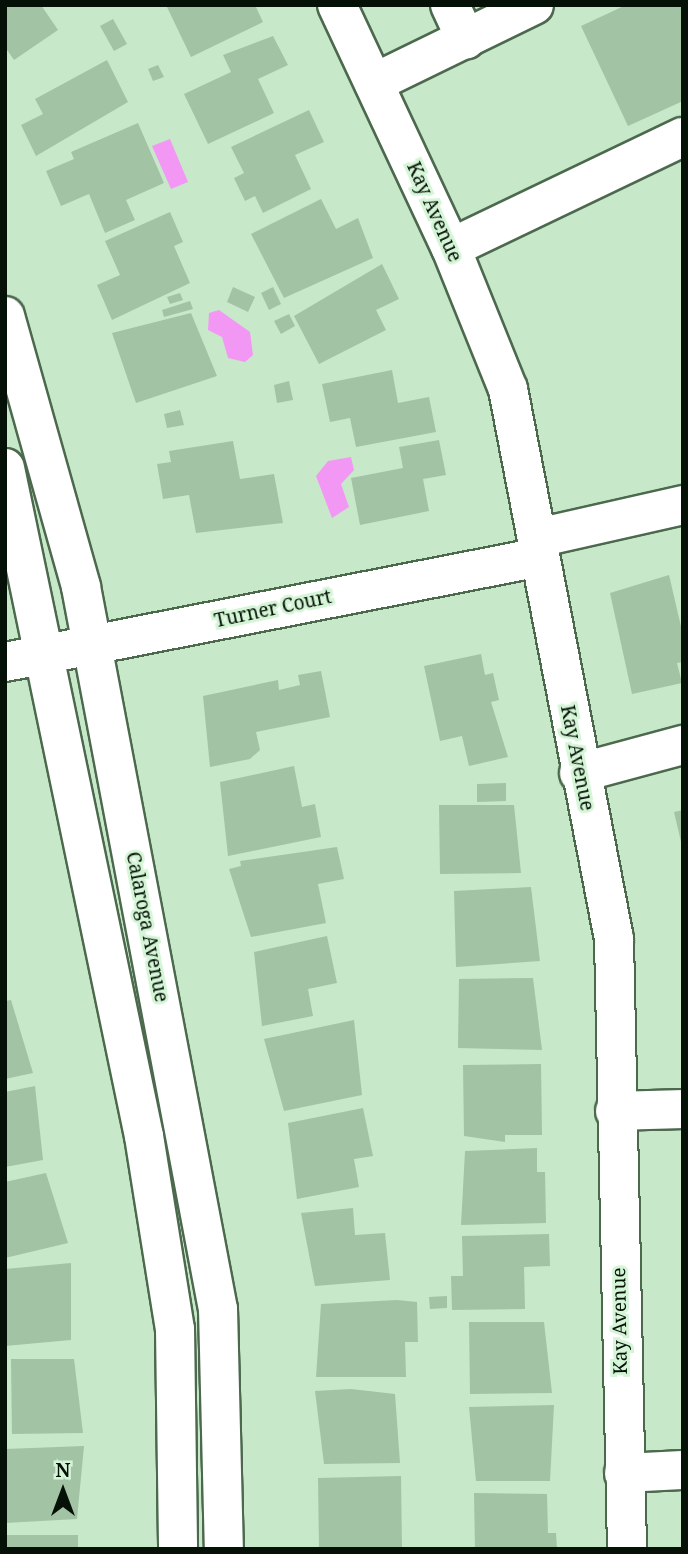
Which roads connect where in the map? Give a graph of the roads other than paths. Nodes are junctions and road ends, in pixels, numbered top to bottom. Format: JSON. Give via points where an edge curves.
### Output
{"nodes":[{"id":1,"x":337,"y":5,"type":"edge"},
{"id":2,"x":450,"y":5,"type":"edge"},
{"id":3,"x":534,"y":5,"type":"edge"},
{"id":4,"x":466,"y":39,"type":"junction"},
{"id":5,"x":374,"y":83,"type":"junction"},
{"id":6,"x":683,"y":136,"type":"edge"},
{"id":7,"x":451,"y":248,"type":"junction"},
{"id":8,"x":5,"y":316,"type":"edge"},
{"id":9,"x":5,"y":468,"type":"edge"},
{"id":10,"x":683,"y":505,"type":"edge"},
{"id":11,"x":538,"y":547,"type":"junction"},
{"id":12,"x":93,"y":646,"type":"junction"},
{"id":13,"x":44,"y":655,"type":"junction"},
{"id":14,"x":5,"y":662,"type":"edge"},
{"id":15,"x":683,"y":746,"type":"edge"},
{"id":16,"x":579,"y":773,"type":"junction"},
{"id":17,"x":683,"y":1109,"type":"edge"},
{"id":18,"x":615,"y":1111,"type":"junction"},
{"id":19,"x":683,"y":1470,"type":"edge"},
{"id":20,"x":624,"y":1473,"type":"junction"},
{"id":21,"x":178,"y":1549,"type":"edge"},
{"id":22,"x":224,"y":1549,"type":"edge"},
{"id":23,"x":627,"y":1549,"type":"edge"}],
"edges":[{"from":1,"to":5,"type":"street","name":"Kay Avenue"},
{"from":2,"to":4,"type":"street"},
{"from":3,"to":4,"type":"street"},
{"from":4,"to":5,"type":"street"},
{"from":5,"to":7,"type":"street","name":"Kay Avenue"},
{"from":6,"to":7,"type":"street"},
{"from":7,"to":11,"type":"street","name":"Kay Avenue","via":[[508,389]]},
{"from":8,"to":12,"type":"street","name":"Calaroga Avenue","via":[[39,421]]},
{"from":9,"to":13,"type":"street"},
{"from":10,"to":11,"type":"street","name":"Turner Court"},
{"from":11,"to":12,"type":"street","name":"Turner Court"},
{"from":11,"to":16,"type":"street","name":"Kay Avenue"},
{"from":12,"to":13,"type":"street","name":"Turner Court"},
{"from":12,"to":22,"type":"street","name":"Calaroga Avenue","via":[[218,1308]]},
{"from":13,"to":14,"type":"street","name":"Turner Court"},
{"from":13,"to":21,"type":"street","via":[[144,1136],[176,1329]]},
{"from":15,"to":16,"type":"street"},
{"from":16,"to":18,"type":"street","name":"Kay Avenue","via":[[614,939]]},
{"from":17,"to":18,"type":"street"},
{"from":18,"to":20,"type":"street","name":"Kay Avenue"},
{"from":19,"to":20,"type":"street"},
{"from":20,"to":23,"type":"street","name":"Kay Avenue"}]}
